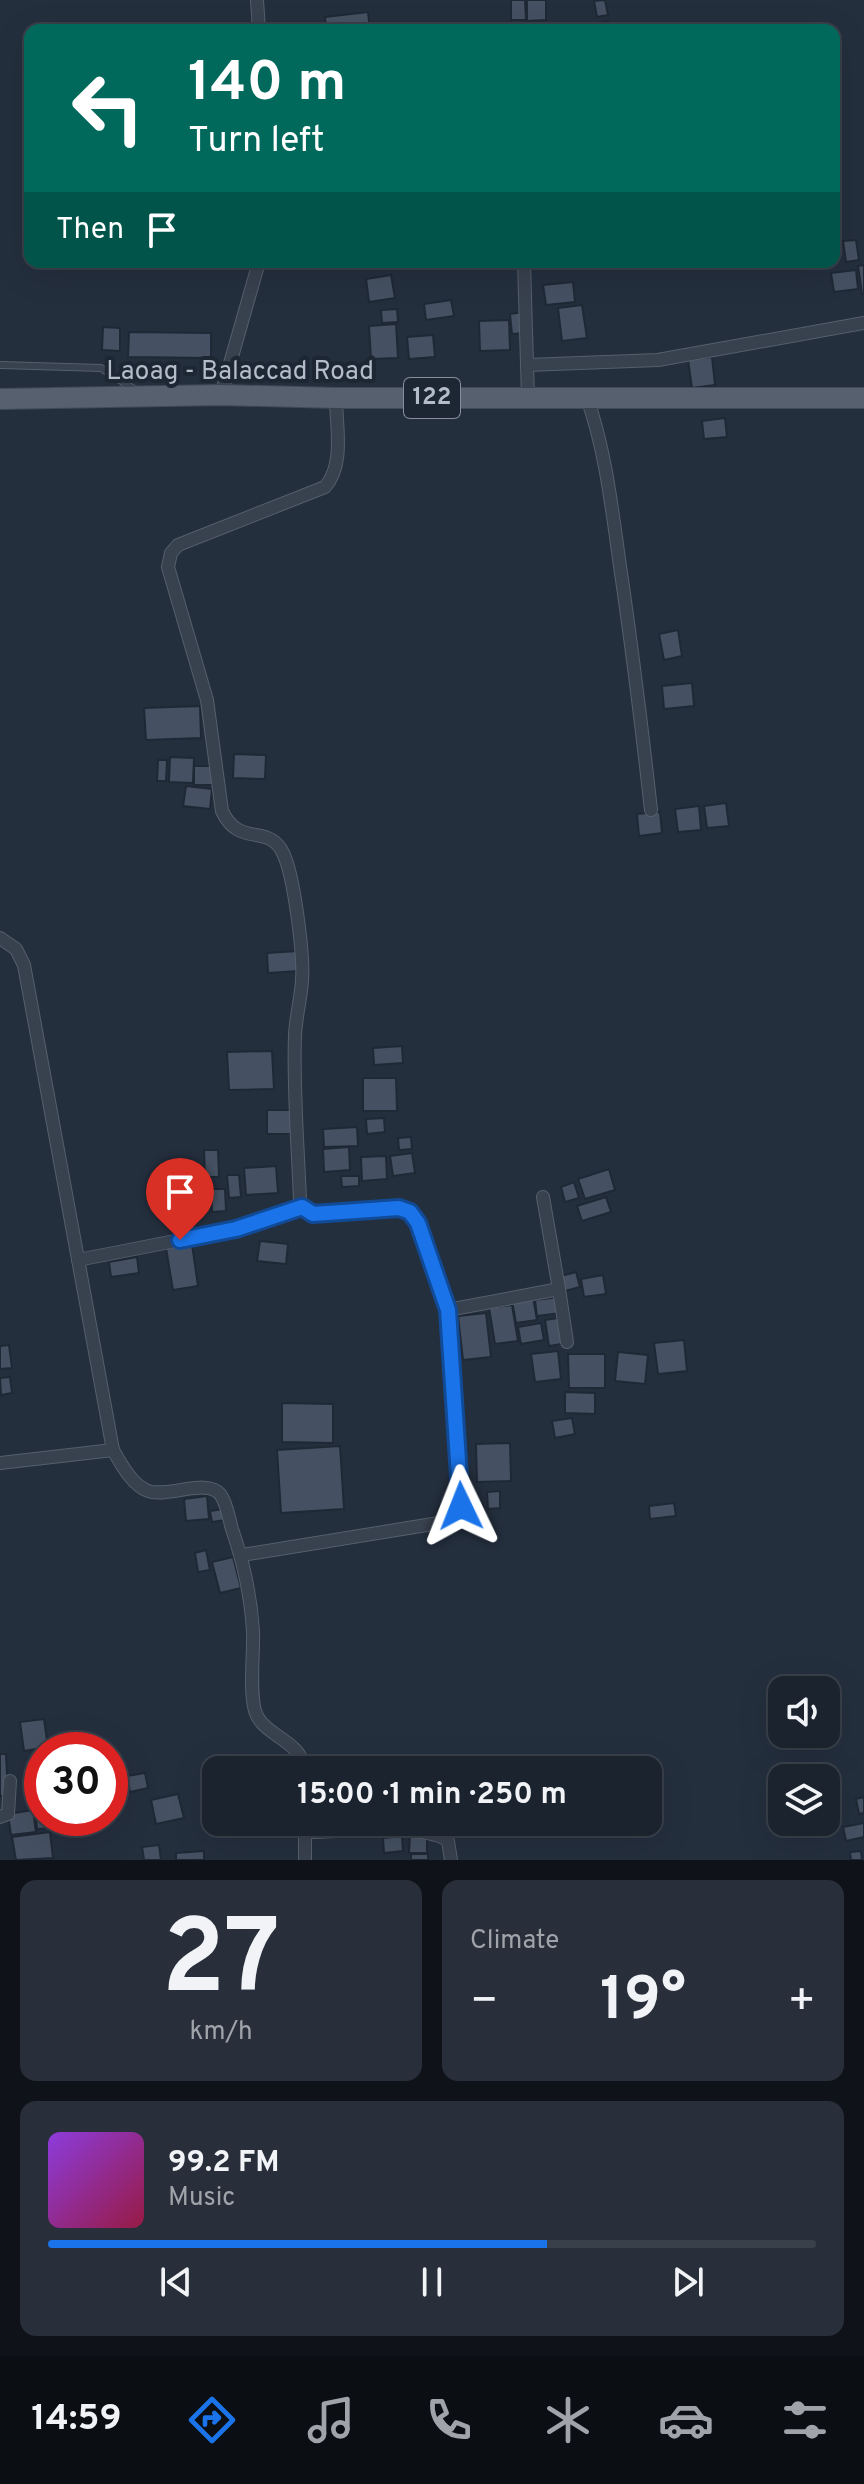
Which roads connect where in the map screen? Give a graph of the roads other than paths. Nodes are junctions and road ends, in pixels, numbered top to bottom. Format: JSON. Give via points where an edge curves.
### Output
{"nodes":[{"id":1,"x":257,"y":0,"type":"edge"},
{"id":2,"x":259,"y":24,"type":"edge"},
{"id":3,"x":257,"y":268,"type":"edge"},
{"id":4,"x":524,"y":268,"type":"edge"},
{"id":5,"x":864,"y":323,"type":"edge"},
{"id":6,"x":0,"y":365,"type":"edge"},
{"id":7,"x":527,"y":365,"type":"junction"},
{"id":8,"x":221,"y":395,"type":"junction"},
{"id":9,"x":147,"y":397,"type":"junction"},
{"id":10,"x":336,"y":398,"type":"junction"},
{"id":11,"x":528,"y":398,"type":"junction"},
{"id":12,"x":587,"y":398,"type":"junction"},
{"id":13,"x":864,"y":398,"type":"edge"},
{"id":14,"x":0,"y":399,"type":"edge"},
{"id":15,"x":651,"y":810,"type":"dead end"},
{"id":16,"x":0,"y":938,"type":"edge"},
{"id":17,"x":543,"y":1197,"type":"dead end"},
{"id":18,"x":302,"y":1207,"type":"junction"},
{"id":19,"x":78,"y":1260,"type":"junction"},
{"id":20,"x":559,"y":1289,"type":"junction"},
{"id":21,"x":448,"y":1310,"type":"junction"},
{"id":22,"x":567,"y":1342,"type":"dead end"},
{"id":23,"x":113,"y":1450,"type":"junction"},
{"id":24,"x":0,"y":1463,"type":"edge"},
{"id":25,"x":242,"y":1555,"type":"junction"},
{"id":26,"x":300,"y":1756,"type":"edge"},
{"id":27,"x":10,"y":1781,"type":"dead end"},
{"id":28,"x":0,"y":1817,"type":"edge"},
{"id":29,"x":305,"y":1836,"type":"edge"},
{"id":30,"x":439,"y":1836,"type":"edge"},
{"id":31,"x":305,"y":1860,"type":"edge"},
{"id":32,"x":451,"y":1860,"type":"edge"}],
"edges":[{"from":1,"to":2,"type":"street"},
{"from":3,"to":8,"type":"street"},
{"from":4,"to":7,"type":"street"},
{"from":5,"to":7,"type":"street","via":[[688,357]]},
{"from":6,"to":9,"type":"lane","via":[[101,368]]},
{"from":7,"to":11,"type":"street"},
{"from":8,"to":9,"type":"main road","name":"Laoag - Balaccad Road","number":"122"},
{"from":8,"to":10,"type":"main road","name":"Laoag - Balaccad Road","number":"122"},
{"from":9,"to":14,"type":"main road","name":"Laoag - Balaccad Road","number":"122"},
{"from":10,"to":11,"type":"main road","name":"Laoag - Balaccad Road","number":"122"},
{"from":10,"to":18,"type":"street","via":[[337,463],[325,487],[178,545],[168,567],[207,700],[222,811],[235,831],[275,841],[289,869],[302,963],[295,1034]]},
{"from":11,"to":12,"type":"main road","name":"Laoag - Balaccad Road","number":"122"},
{"from":12,"to":13,"type":"main road","name":"Laoag - Balaccad Road","number":"122"},
{"from":12,"to":15,"type":"street","via":[[609,490]]},
{"from":16,"to":19,"type":"street","via":[[16,949],[24,965]]},
{"from":17,"to":20,"type":"street"},
{"from":18,"to":19,"type":"street","via":[[236,1229]]},
{"from":18,"to":21,"type":"street","via":[[313,1214],[399,1208],[410,1212]]},
{"from":19,"to":23,"type":"street"},
{"from":20,"to":21,"type":"street"},
{"from":20,"to":22,"type":"street"},
{"from":21,"to":25,"type":"street","via":[[462,1490],[457,1516]]},
{"from":23,"to":24,"type":"street"},
{"from":23,"to":25,"type":"street","via":[[135,1482],[148,1491],[217,1491]]},
{"from":25,"to":26,"type":"street","via":[[253,1626],[256,1712]]},
{"from":27,"to":28,"type":"street","via":[[8,1814]]},
{"from":29,"to":31,"type":"street"},
{"from":30,"to":32,"type":"street","via":[[448,1841]]}]}
